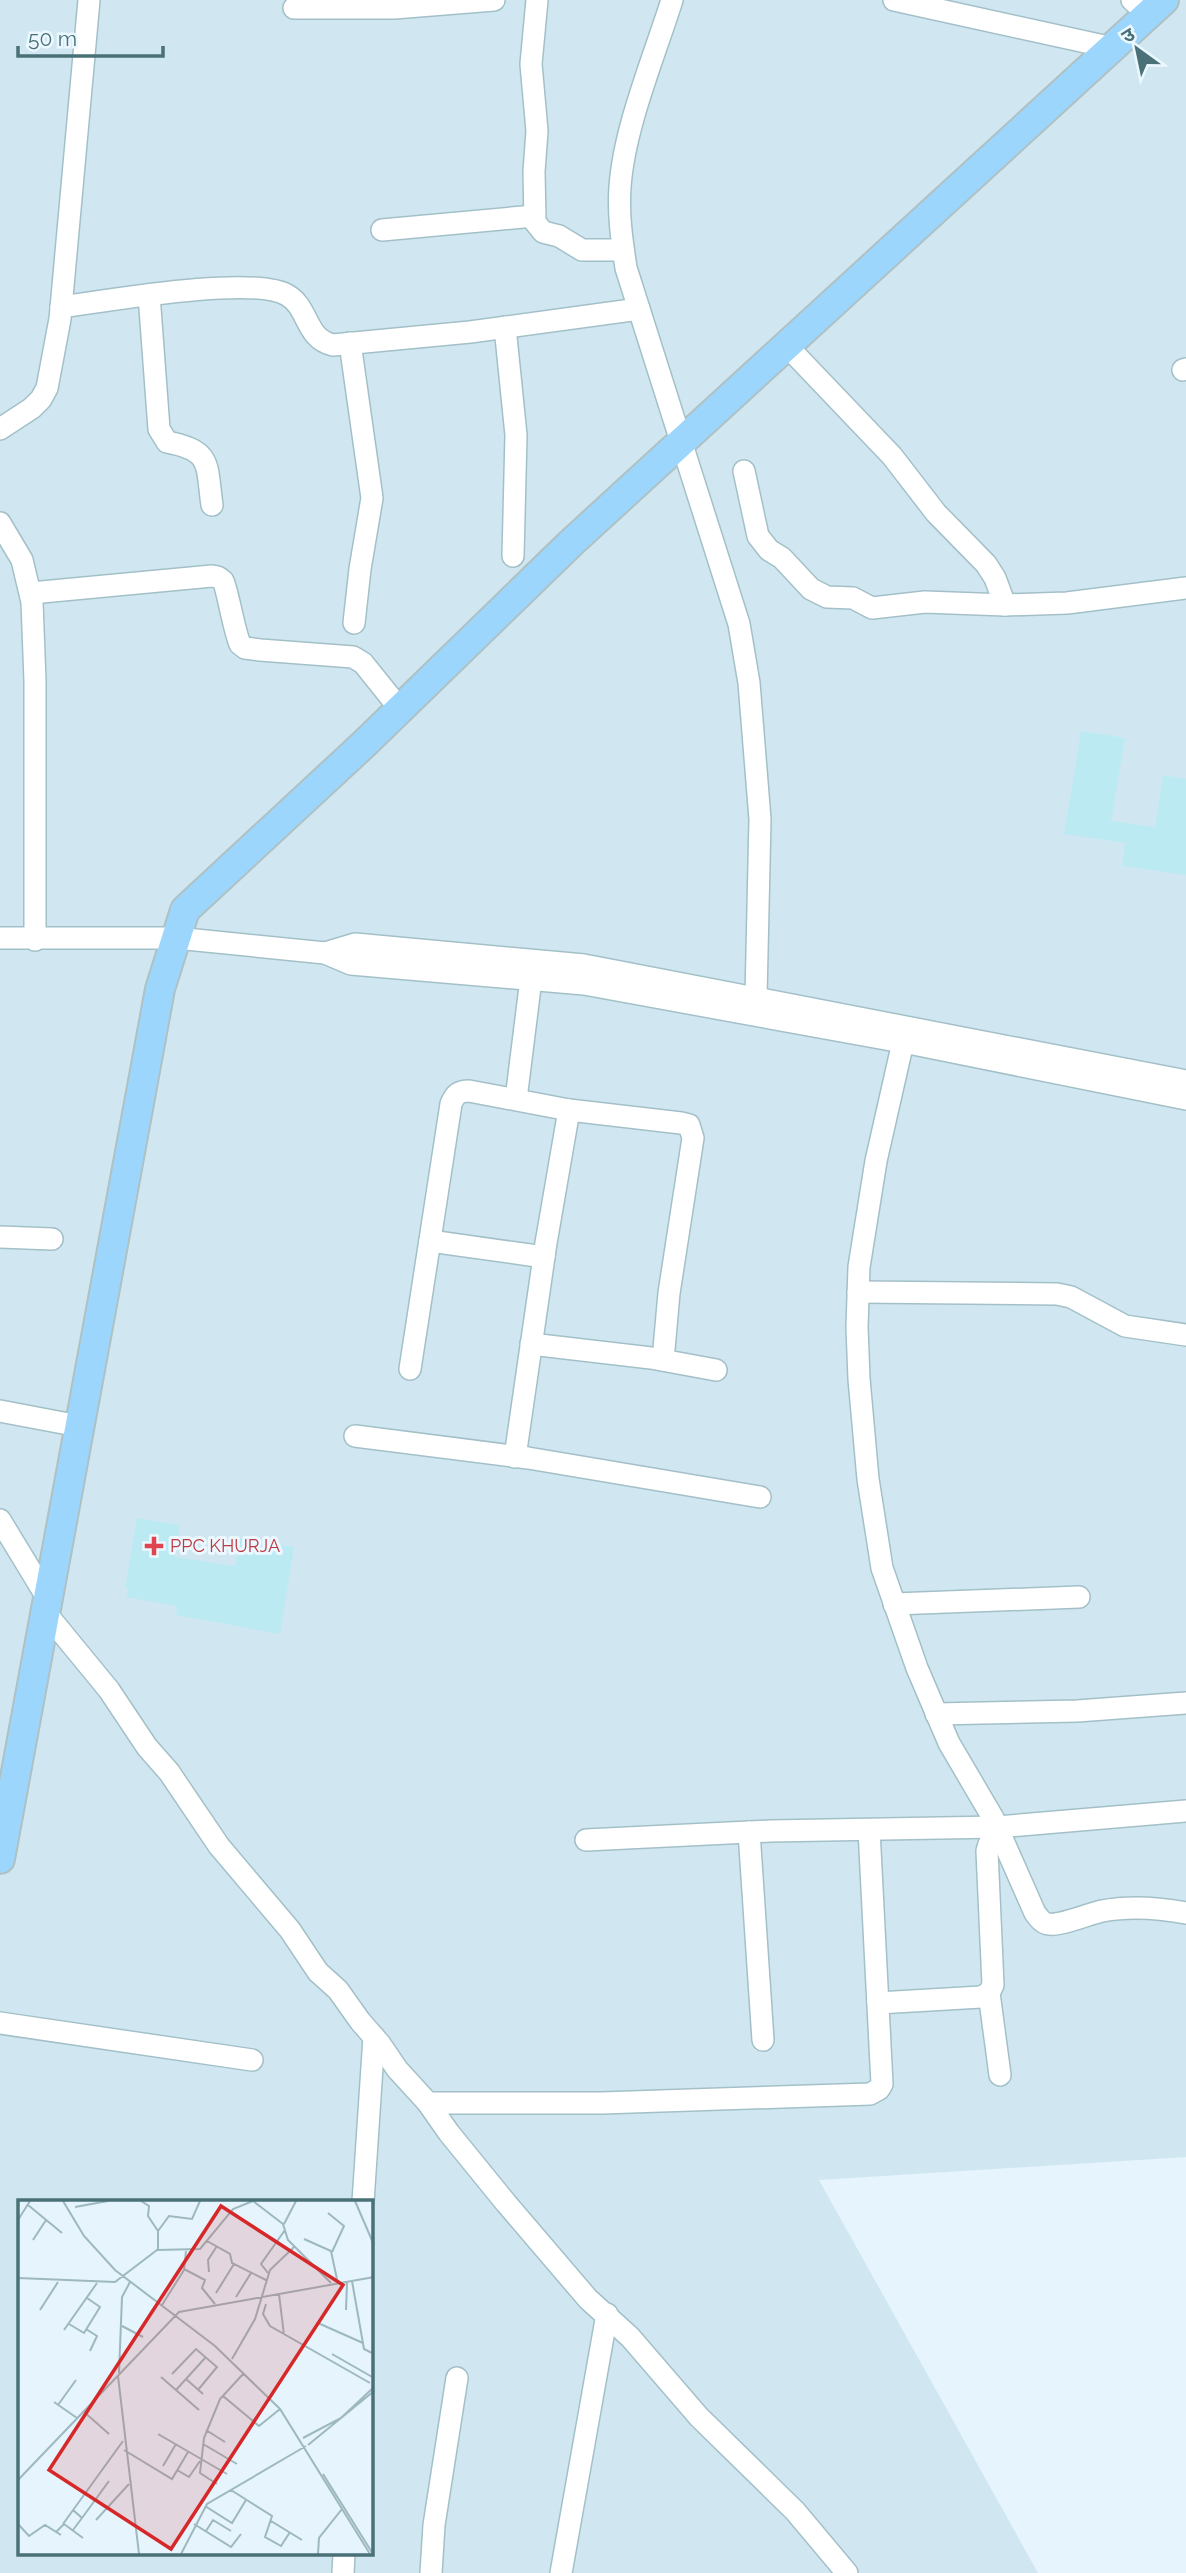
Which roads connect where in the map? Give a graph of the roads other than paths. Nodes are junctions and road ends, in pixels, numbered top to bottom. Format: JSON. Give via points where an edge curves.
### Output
{"nodes":[{"id":1,"x":89,"y":0,"type":"edge"},
{"id":2,"x":494,"y":0,"type":"edge"},
{"id":3,"x":537,"y":0,"type":"edge"},
{"id":4,"x":673,"y":0,"type":"edge"},
{"id":5,"x":894,"y":0,"type":"edge"},
{"id":6,"x":1148,"y":5,"type":"edge"},
{"id":7,"x":294,"y":8,"type":"dead end"},
{"id":8,"x":1113,"y":48,"type":"junction"},
{"id":9,"x":534,"y":216,"type":"junction"},
{"id":10,"x":382,"y":230,"type":"dead end"},
{"id":11,"x":623,"y":250,"type":"junction"},
{"id":12,"x":149,"y":295,"type":"junction"},
{"id":13,"x":61,"y":307,"type":"junction"},
{"id":14,"x":639,"y":309,"type":"junction"},
{"id":15,"x":505,"y":327,"type":"junction"},
{"id":16,"x":349,"y":343,"type":"junction"},
{"id":17,"x":787,"y":346,"type":"junction"},
{"id":18,"x":0,"y":429,"type":"edge"},
{"id":19,"x":681,"y":442,"type":"junction"},
{"id":20,"x":744,"y":471,"type":"dead end"},
{"id":21,"x":212,"y":505,"type":"dead end"},
{"id":22,"x":0,"y":523,"type":"edge"},
{"id":23,"x":513,"y":556,"type":"dead end"},
{"id":24,"x":1186,"y":588,"type":"edge"},
{"id":25,"x":31,"y":593,"type":"junction"},
{"id":26,"x":1005,"y":605,"type":"junction"},
{"id":27,"x":354,"y":623,"type":"dead end"},
{"id":28,"x":400,"y":709,"type":"junction"},
{"id":29,"x":176,"y":938,"type":"junction"},
{"id":30,"x":0,"y":939,"type":"edge"},
{"id":31,"x":35,"y":940,"type":"junction"},
{"id":32,"x":325,"y":953,"type":"junction"},
{"id":33,"x":531,"y":979,"type":"junction"},
{"id":34,"x":756,"y":997,"type":"junction"},
{"id":35,"x":903,"y":1042,"type":"junction"},
{"id":36,"x":1186,"y":1081,"type":"edge"},
{"id":37,"x":516,"y":1099,"type":"junction"},
{"id":38,"x":1186,"y":1099,"type":"edge"},
{"id":39,"x":569,"y":1110,"type":"junction"},
{"id":40,"x":0,"y":1237,"type":"edge"},
{"id":41,"x":52,"y":1239,"type":"dead end"},
{"id":42,"x":430,"y":1241,"type":"junction"},
{"id":43,"x":544,"y":1256,"type":"junction"},
{"id":44,"x":858,"y":1292,"type":"junction"},
{"id":45,"x":1186,"y":1335,"type":"edge"},
{"id":46,"x":531,"y":1344,"type":"junction"},
{"id":47,"x":663,"y":1360,"type":"junction"},
{"id":48,"x":410,"y":1369,"type":"dead end"},
{"id":49,"x":716,"y":1370,"type":"dead end"},
{"id":50,"x":0,"y":1411,"type":"edge"},
{"id":51,"x":79,"y":1426,"type":"junction"},
{"id":52,"x":355,"y":1436,"type":"dead end"},
{"id":53,"x":515,"y":1457,"type":"junction"},
{"id":54,"x":760,"y":1497,"type":"dead end"},
{"id":55,"x":0,"y":1520,"type":"edge"},
{"id":56,"x":1079,"y":1597,"type":"dead end"},
{"id":57,"x":894,"y":1604,"type":"junction"},
{"id":58,"x":46,"y":1605,"type":"junction"},
{"id":59,"x":1186,"y":1703,"type":"edge"},
{"id":60,"x":936,"y":1714,"type":"junction"},
{"id":61,"x":1186,"y":1811,"type":"edge"},
{"id":62,"x":869,"y":1830,"type":"junction"},
{"id":63,"x":999,"y":1831,"type":"junction"},
{"id":64,"x":749,"y":1832,"type":"junction"},
{"id":65,"x":586,"y":1840,"type":"dead end"},
{"id":66,"x":0,"y":1859,"type":"edge"},
{"id":67,"x":1186,"y":1913,"type":"edge"},
{"id":68,"x":989,"y":1993,"type":"junction"},
{"id":69,"x":878,"y":2003,"type":"junction"},
{"id":70,"x":0,"y":2023,"type":"edge"},
{"id":71,"x":374,"y":2037,"type":"junction"},
{"id":72,"x":762,"y":2040,"type":"dead end"},
{"id":73,"x":252,"y":2060,"type":"dead end"},
{"id":74,"x":1000,"y":2075,"type":"dead end"},
{"id":75,"x":428,"y":2103,"type":"junction"},
{"id":76,"x":363,"y":2200,"type":"edge"},
{"id":77,"x":607,"y":2314,"type":"junction"},
{"id":78,"x":457,"y":2378,"type":"dead end"},
{"id":79,"x":431,"y":2573,"type":"edge"},
{"id":80,"x":561,"y":2573,"type":"edge"},
{"id":81,"x":847,"y":2573,"type":"edge"}],
"edges":[{"from":1,"to":13,"type":"street"},
{"from":2,"to":7,"type":"street","via":[[394,8]]},
{"from":3,"to":9,"type":"street","via":[[531,64],[537,131]]},
{"from":4,"to":11,"type":"street","via":[[628,144],[620,185]]},
{"from":5,"to":8,"type":"street"},
{"from":6,"to":8,"type":"main road"},
{"from":8,"to":17,"type":"main road"},
{"from":9,"to":10,"type":"street"},
{"from":9,"to":11,"type":"street","via":[[544,232],[577,248]]},
{"from":11,"to":14,"type":"street"},
{"from":12,"to":13,"type":"street"},
{"from":12,"to":16,"type":"street","via":[[249,287],[273,290],[295,301],[324,343]]},
{"from":12,"to":21,"type":"street","via":[[159,429],[167,442],[200,452]]},
{"from":13,"to":18,"type":"street","via":[[47,388],[32,408]]},
{"from":14,"to":15,"type":"street"},
{"from":14,"to":19,"type":"street"},
{"from":15,"to":16,"type":"street"},
{"from":15,"to":23,"type":"street","via":[[516,435]]},
{"from":16,"to":27,"type":"street","via":[[372,498]]},
{"from":17,"to":19,"type":"main road"},
{"from":17,"to":26,"type":"street","via":[[986,564]]},
{"from":19,"to":28,"type":"main road"},
{"from":19,"to":34,"type":"street","via":[[739,624],[749,683],[761,819]]},
{"from":20,"to":26,"type":"street","via":[[758,536],[818,594],[853,598],[872,608],[925,602]]},
{"from":22,"to":25,"type":"street","via":[[22,560]]},
{"from":24,"to":26,"type":"street","via":[[1067,603]]},
{"from":25,"to":28,"type":"street","via":[[219,578],[225,583],[240,644],[260,650],[353,657]]},
{"from":25,"to":31,"type":"street"},
{"from":28,"to":29,"type":"main road","via":[[186,910]]},
{"from":29,"to":31,"type":"street"},
{"from":29,"to":32,"type":"street"},
{"from":29,"to":51,"type":"main road","via":[[160,989]]},
{"from":30,"to":31,"type":"street"},
{"from":32,"to":33,"type":"street","via":[[351,964]]},
{"from":32,"to":34,"type":"street","via":[[355,944],[584,965]]},
{"from":33,"to":35,"type":"street","via":[[584,984]]},
{"from":33,"to":37,"type":"street"},
{"from":34,"to":36,"type":"street"},
{"from":35,"to":38,"type":"street"},
{"from":35,"to":44,"type":"street","via":[[876,1161]]},
{"from":37,"to":39,"type":"street"},
{"from":37,"to":42,"type":"street","via":[[469,1091],[454,1095]]},
{"from":39,"to":43,"type":"street"},
{"from":39,"to":47,"type":"street","via":[[681,1123],[692,1131]]},
{"from":40,"to":41,"type":"street"},
{"from":42,"to":43,"type":"street"},
{"from":42,"to":48,"type":"street"},
{"from":43,"to":46,"type":"street"},
{"from":44,"to":45,"type":"street","via":[[1057,1294],[1125,1325]]},
{"from":44,"to":57,"type":"street","via":[[859,1379],[868,1479],[882,1567]]},
{"from":46,"to":47,"type":"street"},
{"from":46,"to":53,"type":"street"},
{"from":47,"to":49,"type":"street"},
{"from":50,"to":51,"type":"street"},
{"from":51,"to":58,"type":"main road"},
{"from":52,"to":53,"type":"street"},
{"from":53,"to":54,"type":"street"},
{"from":55,"to":58,"type":"street"},
{"from":56,"to":57,"type":"street"},
{"from":57,"to":60,"type":"street"},
{"from":58,"to":66,"type":"main road"},
{"from":58,"to":71,"type":"street","via":[[219,1846]]},
{"from":59,"to":60,"type":"street"},
{"from":60,"to":63,"type":"street"},
{"from":61,"to":63,"type":"street"},
{"from":62,"to":63,"type":"street"},
{"from":62,"to":64,"type":"street"},
{"from":62,"to":69,"type":"street"},
{"from":63,"to":67,"type":"street","via":[[1035,1913],[1047,1924],[1115,1910]]},
{"from":63,"to":68,"type":"street","via":[[986,1851],[993,1985]]},
{"from":64,"to":65,"type":"street"},
{"from":64,"to":72,"type":"street"},
{"from":68,"to":69,"type":"street"},
{"from":68,"to":74,"type":"street"},
{"from":69,"to":75,"type":"street","via":[[882,2084],[870,2094],[603,2103]]},
{"from":70,"to":73,"type":"street"},
{"from":71,"to":75,"type":"street"},
{"from":71,"to":76,"type":"street"},
{"from":75,"to":77,"type":"street","via":[[532,2234],[588,2299]]},
{"from":77,"to":80,"type":"street"},
{"from":77,"to":81,"type":"street"},
{"from":78,"to":79,"type":"street"}]}
